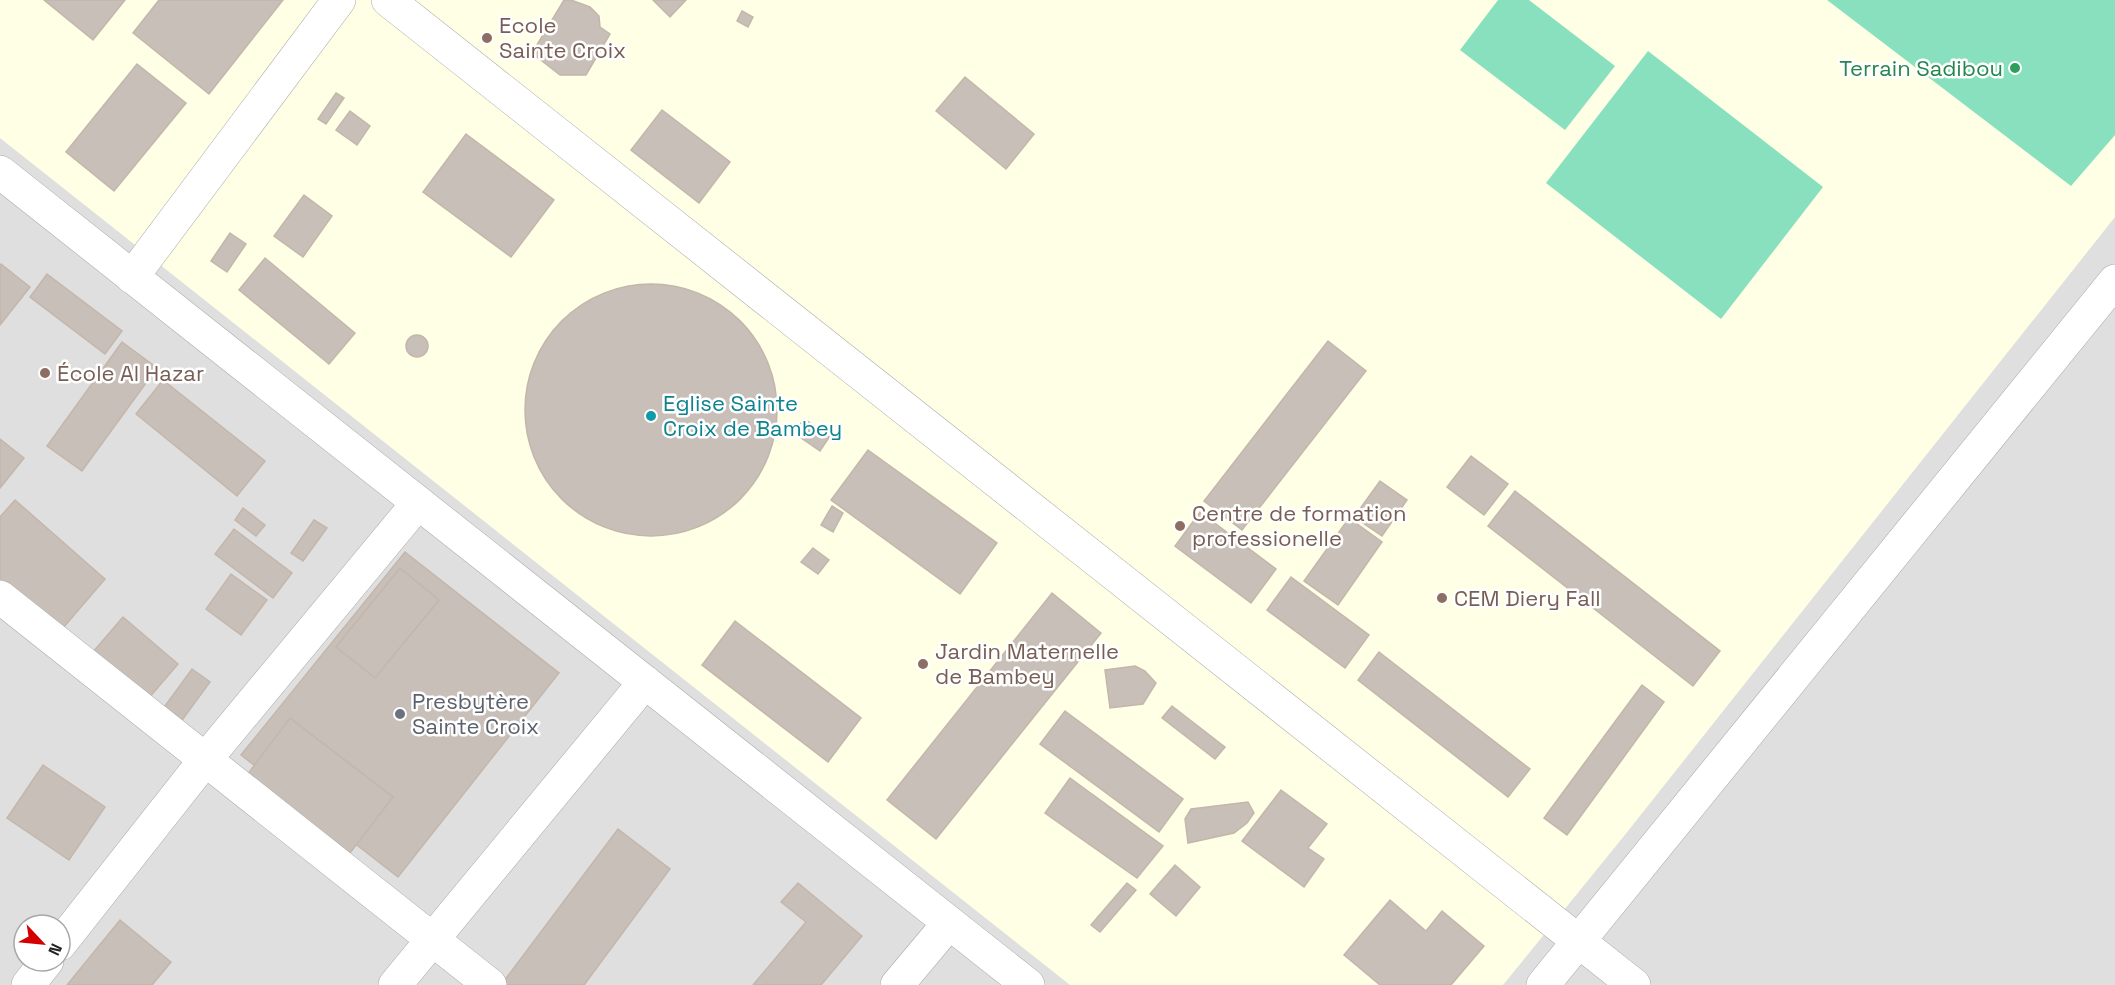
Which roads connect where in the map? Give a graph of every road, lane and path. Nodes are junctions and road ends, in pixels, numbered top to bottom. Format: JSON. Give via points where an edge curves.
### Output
{"nodes":[{"id":1,"x":339,"y":0,"type":"edge"},
{"id":2,"x":388,"y":0,"type":"edge"},
{"id":3,"x":0,"y":172,"type":"edge"},
{"id":4,"x":132,"y":277,"type":"junction"},
{"id":5,"x":2115,"y":281,"type":"edge"},
{"id":6,"x":418,"y":503,"type":"junction"},
{"id":7,"x":0,"y":597,"type":"edge"},
{"id":8,"x":645,"y":682,"type":"junction"},
{"id":9,"x":205,"y":760,"type":"junction"},
{"id":10,"x":949,"y":923,"type":"junction"},
{"id":11,"x":72,"y":929,"type":"edge"},
{"id":12,"x":432,"y":939,"type":"junction"},
{"id":13,"x":1578,"y":941,"type":"junction"},
{"id":14,"x":38,"y":973,"type":"edge"},
{"id":15,"x":28,"y":985,"type":"edge"},
{"id":16,"x":395,"y":985,"type":"edge"},
{"id":17,"x":490,"y":985,"type":"edge"},
{"id":18,"x":897,"y":985,"type":"edge"},
{"id":19,"x":1028,"y":985,"type":"edge"},
{"id":20,"x":1543,"y":985,"type":"edge"},
{"id":21,"x":1634,"y":985,"type":"edge"}],
"edges":[{"from":1,"to":4,"type":"street"},
{"from":2,"to":13,"type":"street"},
{"from":3,"to":4,"type":"street"},
{"from":4,"to":6,"type":"street"},
{"from":5,"to":13,"type":"street"},
{"from":6,"to":8,"type":"street"},
{"from":6,"to":9,"type":"street"},
{"from":7,"to":9,"type":"street"},
{"from":8,"to":10,"type":"street"},
{"from":8,"to":12,"type":"street"},
{"from":9,"to":11,"type":"street"},
{"from":9,"to":12,"type":"street"},
{"from":10,"to":18,"type":"street"},
{"from":10,"to":19,"type":"street"},
{"from":12,"to":16,"type":"street"},
{"from":12,"to":17,"type":"street"},
{"from":13,"to":20,"type":"street"},
{"from":13,"to":21,"type":"street"},
{"from":14,"to":15,"type":"street"}]}
